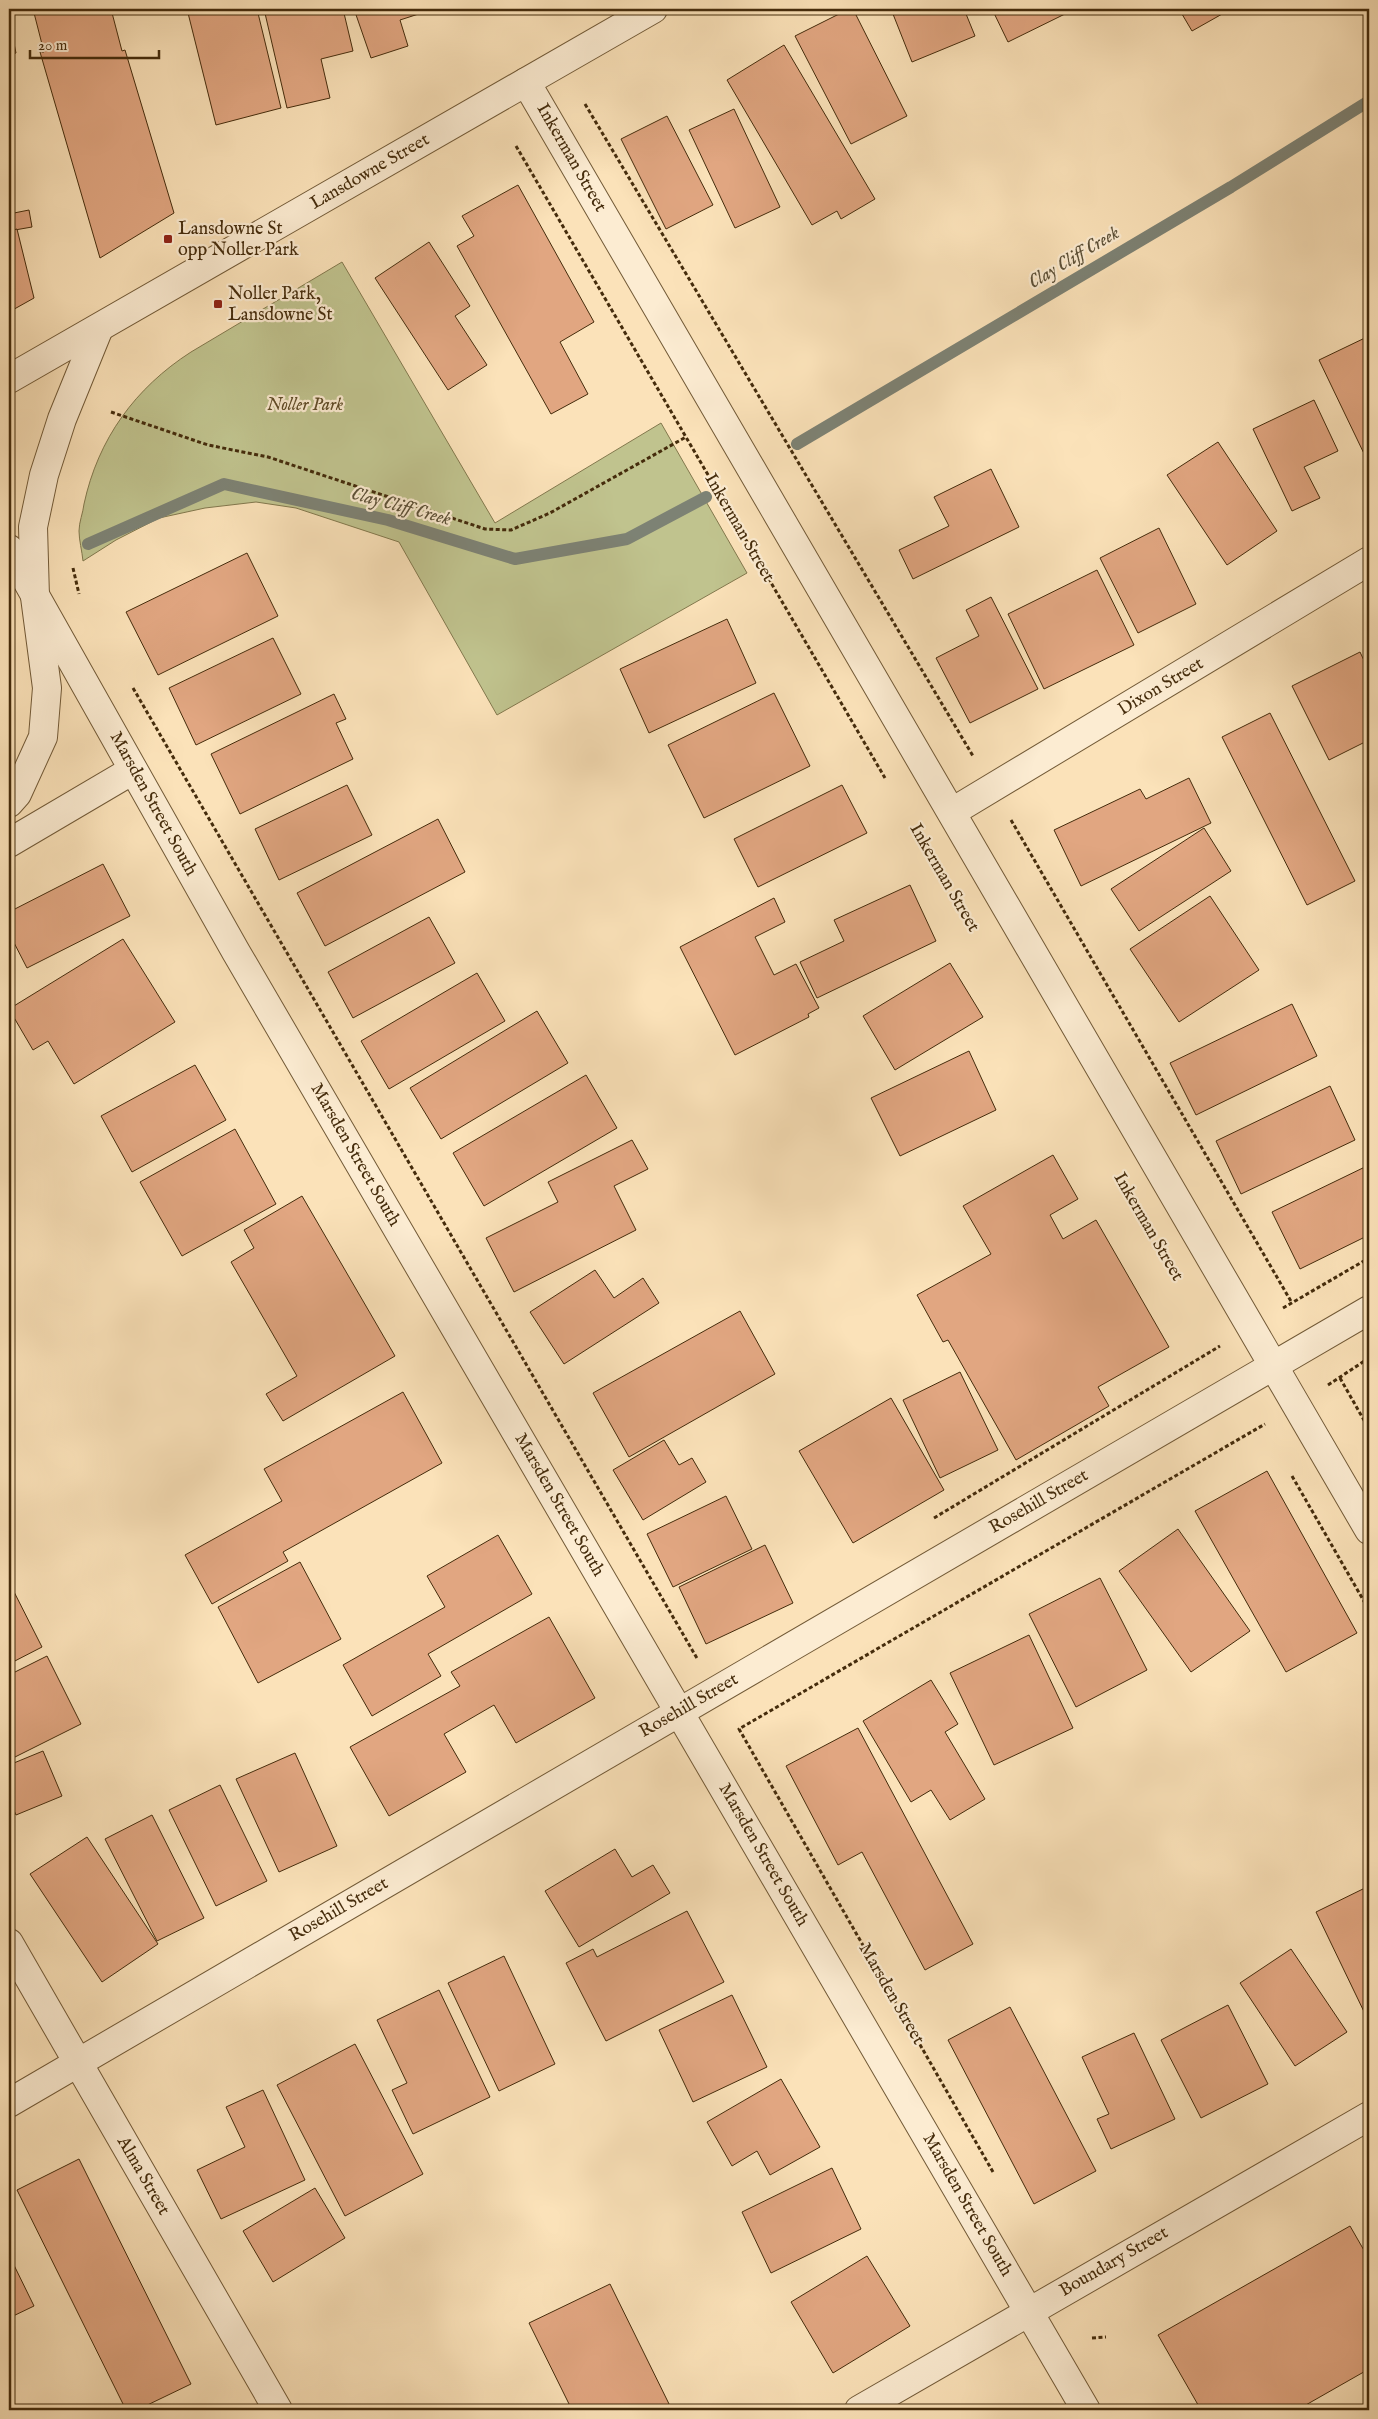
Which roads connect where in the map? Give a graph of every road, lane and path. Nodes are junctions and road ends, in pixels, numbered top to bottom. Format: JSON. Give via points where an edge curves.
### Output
{"nodes":[{"id":1,"x":653,"y":9,"type":"edge"},
{"id":2,"x":526,"y":82,"type":"junction"},
{"id":3,"x":585,"y":104,"type":"dead end"},
{"id":4,"x":516,"y":146,"type":"dead end"},
{"id":5,"x":99,"y":328,"type":"junction"},
{"id":6,"x":9,"y":379,"type":"edge"},
{"id":7,"x":111,"y":412,"type":"dead end"},
{"id":8,"x":686,"y":437,"type":"junction"},
{"id":9,"x":9,"y":549,"type":"edge"},
{"id":10,"x":72,"y":561,"type":"dead end"},
{"id":11,"x":1369,"y":561,"type":"edge"},
{"id":12,"x":79,"y":595,"type":"dead end"},
{"id":13,"x":35,"y":597,"type":"junction"},
{"id":14,"x":129,"y":681,"type":"dead end"},
{"id":15,"x":134,"y":770,"type":"junction"},
{"id":16,"x":886,"y":780,"type":"dead end"},
{"id":17,"x":992,"y":788,"type":"junction"},
{"id":18,"x":9,"y":804,"type":"edge"},
{"id":19,"x":952,"y":812,"type":"junction"},
{"id":20,"x":9,"y":843,"type":"edge"},
{"id":21,"x":1369,"y":1258,"type":"edge"},
{"id":22,"x":1292,"y":1303,"type":"junction"},
{"id":23,"x":1369,"y":1310,"type":"edge"},
{"id":24,"x":1252,"y":1326,"type":"junction"},
{"id":25,"x":1213,"y":1339,"type":"dead end"},
{"id":26,"x":1217,"y":1347,"type":"junction"},
{"id":27,"x":1369,"y":1358,"type":"edge"},
{"id":28,"x":1274,"y":1365,"type":"junction"},
{"id":29,"x":1340,"y":1378,"type":"junction"},
{"id":30,"x":1239,"y":1385,"type":"junction"},
{"id":31,"x":1296,"y":1406,"type":"junction"},
{"id":32,"x":1262,"y":1425,"type":"junction"},
{"id":33,"x":1369,"y":1429,"type":"edge"},
{"id":34,"x":1267,"y":1434,"type":"dead end"},
{"id":35,"x":1287,"y":1467,"type":"dead end"},
{"id":36,"x":928,"y":1522,"type":"dead end"},
{"id":37,"x":1369,"y":1530,"type":"edge"},
{"id":38,"x":1369,"y":1610,"type":"edge"},
{"id":39,"x":706,"y":1655,"type":"dead end"},
{"id":40,"x":680,"y":1712,"type":"junction"},
{"id":41,"x":9,"y":1943,"type":"edge"},
{"id":42,"x":78,"y":2062,"type":"junction"},
{"id":43,"x":9,"y":2103,"type":"edge"},
{"id":44,"x":1369,"y":2116,"type":"edge"},
{"id":45,"x":994,"y":2174,"type":"dead end"},
{"id":46,"x":1029,"y":2311,"type":"junction"},
{"id":47,"x":1106,"y":2337,"type":"dead end"},
{"id":48,"x":1092,"y":2338,"type":"dead end"},
{"id":49,"x":278,"y":2410,"type":"edge"},
{"id":50,"x":859,"y":2410,"type":"edge"},
{"id":51,"x":1086,"y":2410,"type":"edge"}],
"edges":[{"from":1,"to":2,"type":"street","name":"Lansdowne Street"},
{"from":2,"to":5,"type":"street","name":"Lansdowne Street"},
{"from":2,"to":19,"type":"street","name":"Inkerman Street"},
{"from":3,"to":17,"type":"path"},
{"from":4,"to":8,"type":"path","name":"Inkerman Street"},
{"from":5,"to":6,"type":"street","name":"Lansdowne Street"},
{"from":5,"to":13,"type":"street","via":[[62,419],[44,475],[33,527]]},
{"from":7,"to":8,"type":"path","via":[[208,445],[268,457],[485,529],[511,530],[550,513]]},
{"from":8,"to":16,"type":"path","name":"Inkerman Street"},
{"from":9,"to":13,"type":"street"},
{"from":10,"to":12,"type":"path"},
{"from":11,"to":17,"type":"street","name":"Dixon Street"},
{"from":13,"to":15,"type":"street","name":"Marsden Street South"},
{"from":13,"to":18,"type":"street","via":[[47,688],[43,737],[17,794]]},
{"from":14,"to":39,"type":"path","via":[[698,1660]]},
{"from":15,"to":20,"type":"street"},
{"from":15,"to":40,"type":"street","name":"Marsden Street South","via":[[236,952]]},
{"from":17,"to":19,"type":"street","name":"Dixon Street"},
{"from":17,"to":22,"type":"path"},
{"from":19,"to":24,"type":"street","name":"Inkerman Street"},
{"from":21,"to":22,"type":"path"},
{"from":22,"to":24,"type":"path"},
{"from":23,"to":28,"type":"street","name":"Rosehill Street"},
{"from":24,"to":26,"type":"path"},
{"from":24,"to":28,"type":"street","name":"Inkerman Street"},
{"from":25,"to":26,"type":"path"},
{"from":26,"to":30,"type":"path"},
{"from":26,"to":36,"type":"path"},
{"from":27,"to":29,"type":"path"},
{"from":28,"to":30,"type":"street","name":"Rosehill Street"},
{"from":28,"to":31,"type":"street","name":"Inkerman Street"},
{"from":29,"to":31,"type":"path"},
{"from":29,"to":33,"type":"path"},
{"from":30,"to":32,"type":"path"},
{"from":30,"to":40,"type":"street","name":"Rosehill Street"},
{"from":31,"to":32,"type":"path"},
{"from":31,"to":37,"type":"street","name":"Inkerman Street"},
{"from":32,"to":34,"type":"path"},
{"from":32,"to":45,"type":"path","name":"Marsden Street","via":[[739,1729]]},
{"from":35,"to":38,"type":"path"},
{"from":40,"to":42,"type":"street","name":"Rosehill Street"},
{"from":40,"to":46,"type":"street","name":"Marsden Street South"},
{"from":41,"to":42,"type":"street","name":"Alma Street"},
{"from":42,"to":43,"type":"street","name":"Rosehill Street"},
{"from":42,"to":49,"type":"street","name":"Alma Street"},
{"from":44,"to":46,"type":"street","name":"Boundary Street"},
{"from":46,"to":50,"type":"street","name":"Boundary Street"},
{"from":46,"to":51,"type":"street","name":"Marsden Street South"},
{"from":47,"to":48,"type":"path"}]}
